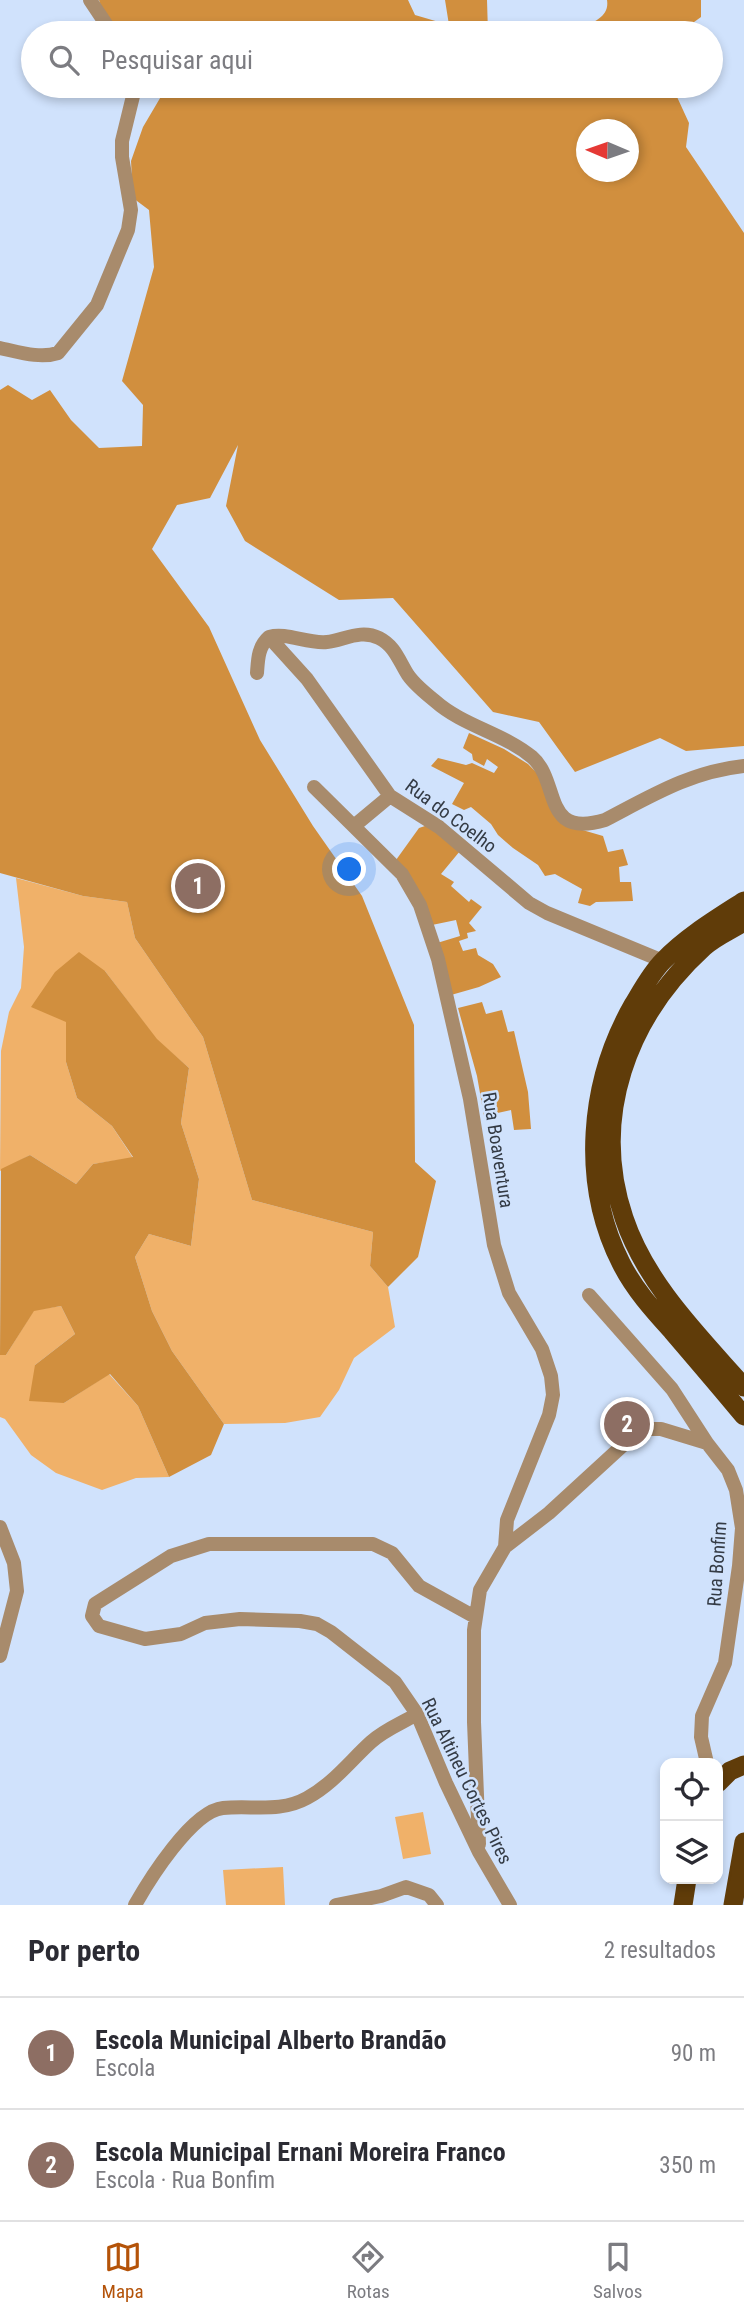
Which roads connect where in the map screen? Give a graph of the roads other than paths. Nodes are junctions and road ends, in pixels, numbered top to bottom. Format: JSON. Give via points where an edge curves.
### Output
{"nodes":[{"id":1,"x":90,"y":0,"type":"edge"},
{"id":2,"x":104,"y":21,"type":"edge"},
{"id":3,"x":133,"y":98,"type":"edge"},
{"id":4,"x":0,"y":348,"type":"edge"},
{"id":5,"x":269,"y":637,"type":"junction"},
{"id":6,"x":257,"y":673,"type":"dead end"},
{"id":7,"x":744,"y":766,"type":"edge"},
{"id":8,"x":314,"y":787,"type":"dead end"},
{"id":9,"x":390,"y":796,"type":"junction"},
{"id":10,"x":354,"y":827,"type":"junction"},
{"id":11,"x":744,"y":901,"type":"edge"},
{"id":12,"x":744,"y":922,"type":"edge"},
{"id":13,"x":663,"y":961,"type":"junction"},
{"id":14,"x":589,"y":1295,"type":"dead end"},
{"id":15,"x":744,"y":1387,"type":"edge"},
{"id":16,"x":744,"y":1416,"type":"edge"},
{"id":17,"x":707,"y":1443,"type":"junction"},
{"id":18,"x":0,"y":1527,"type":"edge"},
{"id":19,"x":505,"y":1547,"type":"junction"},
{"id":20,"x":475,"y":1617,"type":"junction"},
{"id":21,"x":0,"y":1656,"type":"edge"},
{"id":22,"x":417,"y":1714,"type":"junction"},
{"id":23,"x":706,"y":1758,"type":"edge"},
{"id":24,"x":744,"y":1765,"type":"edge"},
{"id":25,"x":723,"y":1777,"type":"edge"},
{"id":26,"x":744,"y":1842,"type":"edge"},
{"id":27,"x":479,"y":1852,"type":"junction"},
{"id":28,"x":686,"y":1884,"type":"edge"},
{"id":29,"x":382,"y":1900,"type":"edge"},
{"id":30,"x":135,"y":1905,"type":"edge"},
{"id":31,"x":336,"y":1905,"type":"edge"},
{"id":32,"x":438,"y":1905,"type":"edge"},
{"id":33,"x":510,"y":1905,"type":"edge"},
{"id":34,"x":683,"y":1905,"type":"edge"},
{"id":35,"x":733,"y":1905,"type":"edge"}],
"edges":[{"from":1,"to":2,"type":"street"},
{"from":3,"to":4,"type":"street","via":[[122,141],[131,210],[128,230],[97,305],[58,353],[33,355]]},
{"from":5,"to":6,"type":"street","via":[[262,643]]},
{"from":5,"to":7,"type":"street","via":[[310,643],[350,635],[377,637],[389,645],[407,674],[437,704],[534,759],[555,808],[580,824],[605,820],[677,782],[716,769]]},
{"from":5,"to":9,"type":"street","name":"Rua do Coelho","via":[[307,680]]},
{"from":8,"to":10,"type":"street","name":"Rua Boaventura"},
{"from":9,"to":10,"type":"street"},
{"from":9,"to":13,"type":"street","name":"Rua do Coelho","via":[[439,827],[529,903]]},
{"from":10,"to":19,"type":"street","name":"Rua Boaventura","via":[[402,874],[420,905],[438,959],[471,1099],[494,1245],[509,1293],[542,1349],[551,1376],[549,1415],[507,1520]]},
{"from":11,"to":13,"type":"highway"},
{"from":12,"to":15,"type":"highway","via":[[705,946],[677,975],[632,1042],[616,1088],[612,1134],[613,1178],[624,1220],[640,1252],[685,1320]]},
{"from":13,"to":16,"type":"highway","via":[[622,1025],[607,1059],[594,1147],[599,1202],[621,1264],[642,1297]]},
{"from":14,"to":17,"type":"street","name":"Rua Bonfim","via":[[672,1389]]},
{"from":17,"to":19,"type":"street","via":[[662,1429],[645,1429]]},
{"from":17,"to":23,"type":"street","name":"Rua Bonfim","via":[[728,1470],[742,1528],[725,1663],[702,1716]]},
{"from":18,"to":21,"type":"street","via":[[17,1580]]},
{"from":19,"to":20,"type":"street","via":[[480,1590]]},
{"from":20,"to":22,"type":"street","name":"Rua Altineu Cortes Pires","via":[[419,1586],[392,1553],[373,1544],[209,1544],[171,1556],[95,1604],[92,1616],[99,1626],[145,1639],[240,1619],[317,1625],[394,1682]]},
{"from":20,"to":27,"type":"street"},
{"from":22,"to":27,"type":"street","name":"Rua Altineu Cortes Pires"},
{"from":22,"to":30,"type":"street","via":[[373,1740],[326,1786],[303,1801],[265,1809],[222,1808],[205,1815],[173,1848]]},
{"from":24,"to":25,"type":"highway"},
{"from":26,"to":35,"type":"highway"},
{"from":27,"to":33,"type":"street","name":"Rua Altineu Cortes Pires"},
{"from":28,"to":34,"type":"highway"},
{"from":29,"to":31,"type":"street"},
{"from":29,"to":32,"type":"street","via":[[406,1887],[429,1895]]}]}
